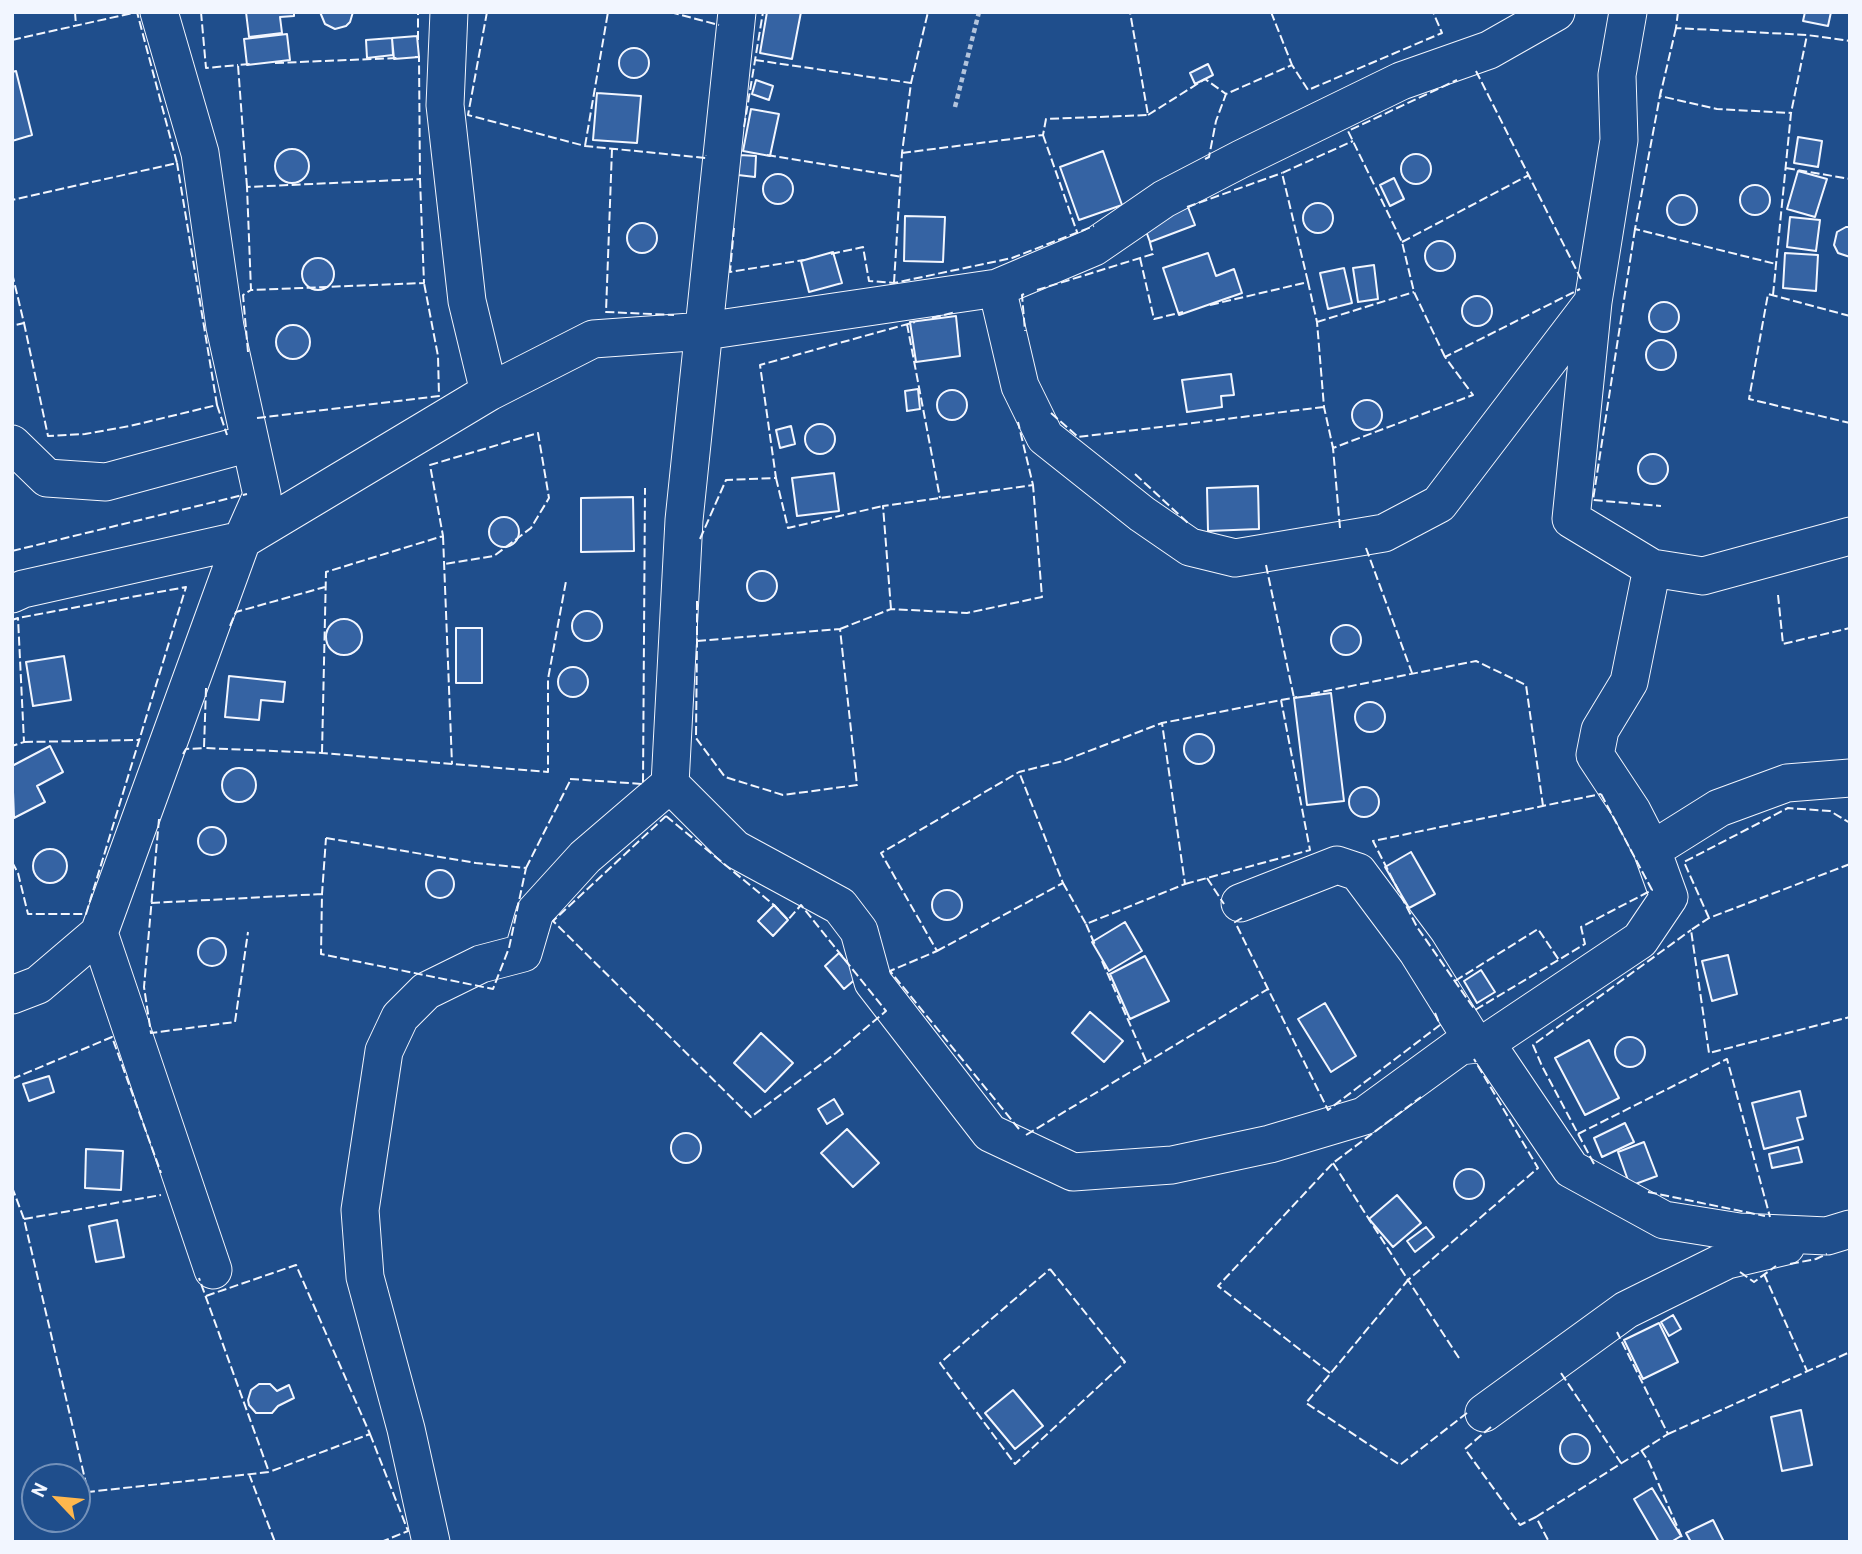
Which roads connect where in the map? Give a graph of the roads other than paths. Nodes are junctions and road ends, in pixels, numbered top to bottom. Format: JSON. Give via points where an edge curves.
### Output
{"nodes":[{"id":1,"x":159,"y":12,"type":"edge"},
{"id":2,"x":449,"y":12,"type":"edge"},
{"id":3,"x":737,"y":12,"type":"edge"},
{"id":4,"x":1556,"y":12,"type":"edge"},
{"id":5,"x":1628,"y":12,"type":"edge"},
{"id":6,"x":997,"y":288,"type":"junction"},
{"id":7,"x":1593,"y":302,"type":"junction"},
{"id":8,"x":705,"y":331,"type":"junction"},
{"id":9,"x":489,"y":392,"type":"junction"},
{"id":10,"x":250,"y":443,"type":"junction"},
{"id":11,"x":12,"y":444,"type":"edge"},
{"id":12,"x":1850,"y":536,"type":"edge"},
{"id":13,"x":242,"y":540,"type":"junction"},
{"id":14,"x":1652,"y":568,"type":"junction"},
{"id":15,"x":12,"y":594,"type":"edge"},
{"id":16,"x":1850,"y":778,"type":"edge"},
{"id":17,"x":670,"y":784,"type":"junction"},
{"id":18,"x":1652,"y":850,"type":"junction"},
{"id":19,"x":1240,"y":903,"type":"dead end"},
{"id":20,"x":99,"y":933,"type":"junction"},
{"id":21,"x":12,"y":995,"type":"edge"},
{"id":22,"x":1480,"y":1043,"type":"junction"},
{"id":23,"x":1839,"y":1233,"type":"edge"},
{"id":24,"x":213,"y":1270,"type":"dead end"},
{"id":25,"x":1484,"y":1413,"type":"dead end"},
{"id":26,"x":431,"y":1542,"type":"edge"}],
"edges":[{"from":1,"to":10,"type":"street","via":[[200,152],[225,327]]},
{"from":2,"to":9,"type":"street","via":[[445,105],[467,301]]},
{"from":3,"to":8,"type":"street"},
{"from":4,"to":6,"type":"street","via":[[1489,50],[1401,81],[1241,159],[1164,200],[1094,247]]},
{"from":5,"to":7,"type":"street","via":[[1616,75],[1619,140]]},
{"from":6,"to":7,"type":"street","via":[[1020,386],[1045,437],[1190,547],[1235,558],[1384,533],[1439,505]]},
{"from":6,"to":8,"type":"street"},
{"from":7,"to":14,"type":"street","via":[[1571,519]]},
{"from":8,"to":9,"type":"street","via":[[593,339]]},
{"from":8,"to":17,"type":"street","via":[[684,520]]},
{"from":9,"to":13,"type":"street"},
{"from":10,"to":11,"type":"street","via":[[106,482],[47,478]]},
{"from":10,"to":13,"type":"street","via":[[262,495]]},
{"from":12,"to":14,"type":"street","via":[[1703,576]]},
{"from":13,"to":15,"type":"street"},
{"from":13,"to":20,"type":"street"},
{"from":14,"to":18,"type":"street","via":[[1629,682],[1600,730],[1595,755]]},
{"from":16,"to":18,"type":"street","via":[[1787,783],[1719,807]]},
{"from":17,"to":22,"type":"street","via":[[735,849],[840,906],[859,931],[873,982],[989,1133],[1073,1172],[1172,1165],[1270,1144],[1364,1116],[1460,1046]]},
{"from":17,"to":26,"type":"street","via":[[585,857],[535,912],[523,953],[481,964],[426,991],[400,1017],[384,1051],[360,1210],[365,1277]]},
{"from":18,"to":22,"type":"street","via":[[1669,897],[1640,940]]},
{"from":19,"to":22,"type":"street","via":[[1337,865],[1358,872]]},
{"from":20,"to":21,"type":"street","via":[[38,985]]},
{"from":20,"to":24,"type":"street"},
{"from":22,"to":23,"type":"street","via":[[1571,1169],[1664,1220],[1739,1232]]},
{"from":23,"to":25,"type":"street","via":[[1727,1260],[1626,1310]]}]}
